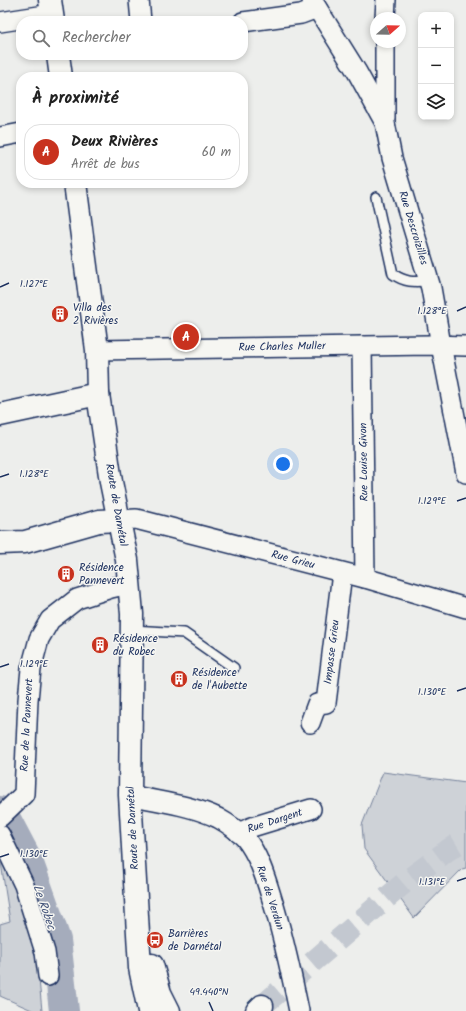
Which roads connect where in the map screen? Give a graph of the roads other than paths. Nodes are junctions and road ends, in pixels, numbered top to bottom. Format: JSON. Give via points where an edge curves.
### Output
{"nodes":[{"id":1,"x":139,"y":0,"type":"edge"},
{"id":2,"x":386,"y":0,"type":"edge"},
{"id":3,"x":314,"y":4,"type":"edge"},
{"id":4,"x":52,"y":12,"type":"edge"},
{"id":5,"x":385,"y":12,"type":"edge"},
{"id":6,"x":31,"y":16,"type":"edge"},
{"id":7,"x":141,"y":16,"type":"edge"},
{"id":8,"x":16,"y":19,"type":"edge"},
{"id":9,"x":248,"y":21,"type":"edge"},
{"id":10,"x":0,"y":22,"type":"edge"},
{"id":11,"x":385,"y":48,"type":"edge"},
{"id":12,"x":59,"y":60,"type":"edge"},
{"id":13,"x":60,"y":72,"type":"edge"},
{"id":14,"x":385,"y":123,"type":"junction"},
{"id":15,"x":16,"y":134,"type":"edge"},
{"id":16,"x":0,"y":137,"type":"edge"},
{"id":17,"x":76,"y":188,"type":"edge"},
{"id":18,"x":376,"y":197,"type":"dead end"},
{"id":19,"x":429,"y":281,"type":"junction"},
{"id":20,"x":441,"y":345,"type":"junction"},
{"id":21,"x":362,"y":346,"type":"junction"},
{"id":22,"x":466,"y":346,"type":"edge"},
{"id":23,"x":97,"y":350,"type":"junction"},
{"id":24,"x":98,"y":394,"type":"junction"},
{"id":25,"x":0,"y":415,"type":"edge"},
{"id":26,"x":466,"y":474,"type":"edge"},
{"id":27,"x":119,"y":520,"type":"junction"},
{"id":28,"x":0,"y":543,"type":"edge"},
{"id":29,"x":342,"y":572,"type":"junction"},
{"id":30,"x":365,"y":578,"type":"junction"},
{"id":31,"x":129,"y":584,"type":"junction"},
{"id":32,"x":466,"y":608,"type":"edge"},
{"id":33,"x":132,"y":630,"type":"junction"},
{"id":34,"x":234,"y":668,"type":"dead end"},
{"id":35,"x":310,"y":723,"type":"dead end"},
{"id":36,"x":130,"y":795,"type":"junction"},
{"id":37,"x":311,"y":809,"type":"dead end"},
{"id":38,"x":5,"y":812,"type":"edge"},
{"id":39,"x":239,"y":833,"type":"junction"},
{"id":40,"x":0,"y":835,"type":"edge"},
{"id":41,"x":138,"y":925,"type":"junction"},
{"id":42,"x":48,"y":976,"type":"dead end"},
{"id":43,"x":149,"y":1011,"type":"edge"},
{"id":44,"x":168,"y":1011,"type":"edge"},
{"id":45,"x":299,"y":1011,"type":"edge"}],
"edges":[{"from":1,"to":7,"type":"street"},
{"from":2,"to":5,"type":"street"},
{"from":3,"to":9,"type":"street","via":[[301,14]]},
{"from":3,"to":14,"type":"street","name":"Rue Descroizilles","via":[[357,72]]},
{"from":4,"to":6,"type":"street"},
{"from":8,"to":10,"type":"street"},
{"from":11,"to":14,"type":"street"},
{"from":12,"to":13,"type":"street"},
{"from":14,"to":19,"type":"street","name":"Rue Descroizilles","via":[[392,158]]},
{"from":15,"to":16,"type":"street"},
{"from":17,"to":23,"type":"street","name":"Route de Darnétal"},
{"from":18,"to":19,"type":"lane","via":[[392,274],[402,280]]},
{"from":19,"to":20,"type":"street","name":"Rue Descroizilles"},
{"from":20,"to":21,"type":"street","name":"Rue Charles Muller"},
{"from":20,"to":22,"type":"street","name":"Rue Charles Muller"},
{"from":20,"to":26,"type":"street","name":"Rue Descroizilles"},
{"from":21,"to":23,"type":"street","name":"Rue Charles Muller"},
{"from":21,"to":30,"type":"street","name":"Rue Louise Givon"},
{"from":23,"to":24,"type":"street","name":"Route de Darnétal"},
{"from":24,"to":25,"type":"street"},
{"from":24,"to":27,"type":"street","name":"Route de Darnétal"},
{"from":27,"to":28,"type":"street","via":[[99,521],[25,542]]},
{"from":27,"to":29,"type":"street","name":"Rue Grieu","via":[[136,519]]},
{"from":27,"to":31,"type":"street","name":"Route de Darnétal"},
{"from":29,"to":30,"type":"street","name":"Rue Grieu"},
{"from":29,"to":35,"type":"street","name":"Impasse Grieu","via":[[326,703],[317,704]]},
{"from":30,"to":32,"type":"street","name":"Rue Grieu"},
{"from":31,"to":33,"type":"street","name":"Route de Darnétal"},
{"from":31,"to":38,"type":"street","name":"Rue de la Pannevert","via":[[77,599],[50,620],[39,639],[28,692],[24,794]]},
{"from":33,"to":34,"type":"lane","via":[[184,633]]},
{"from":33,"to":36,"type":"street","name":"Route de Darnétal"},
{"from":36,"to":39,"type":"street","name":"Rue de Verdun","via":[[187,806],[219,819]]},
{"from":36,"to":41,"type":"street","name":"Route de Darnétal"},
{"from":37,"to":39,"type":"street","name":"Rue Dargent"},
{"from":39,"to":45,"type":"street","name":"Rue de Verdun","via":[[252,849],[265,876],[278,919]]},
{"from":40,"to":42,"type":"street","via":[[24,885],[45,952]]},
{"from":41,"to":43,"type":"street","name":"Route de Darnétal","via":[[140,968]]},
{"from":41,"to":44,"type":"street","name":"Route de Darnétal"}]}
